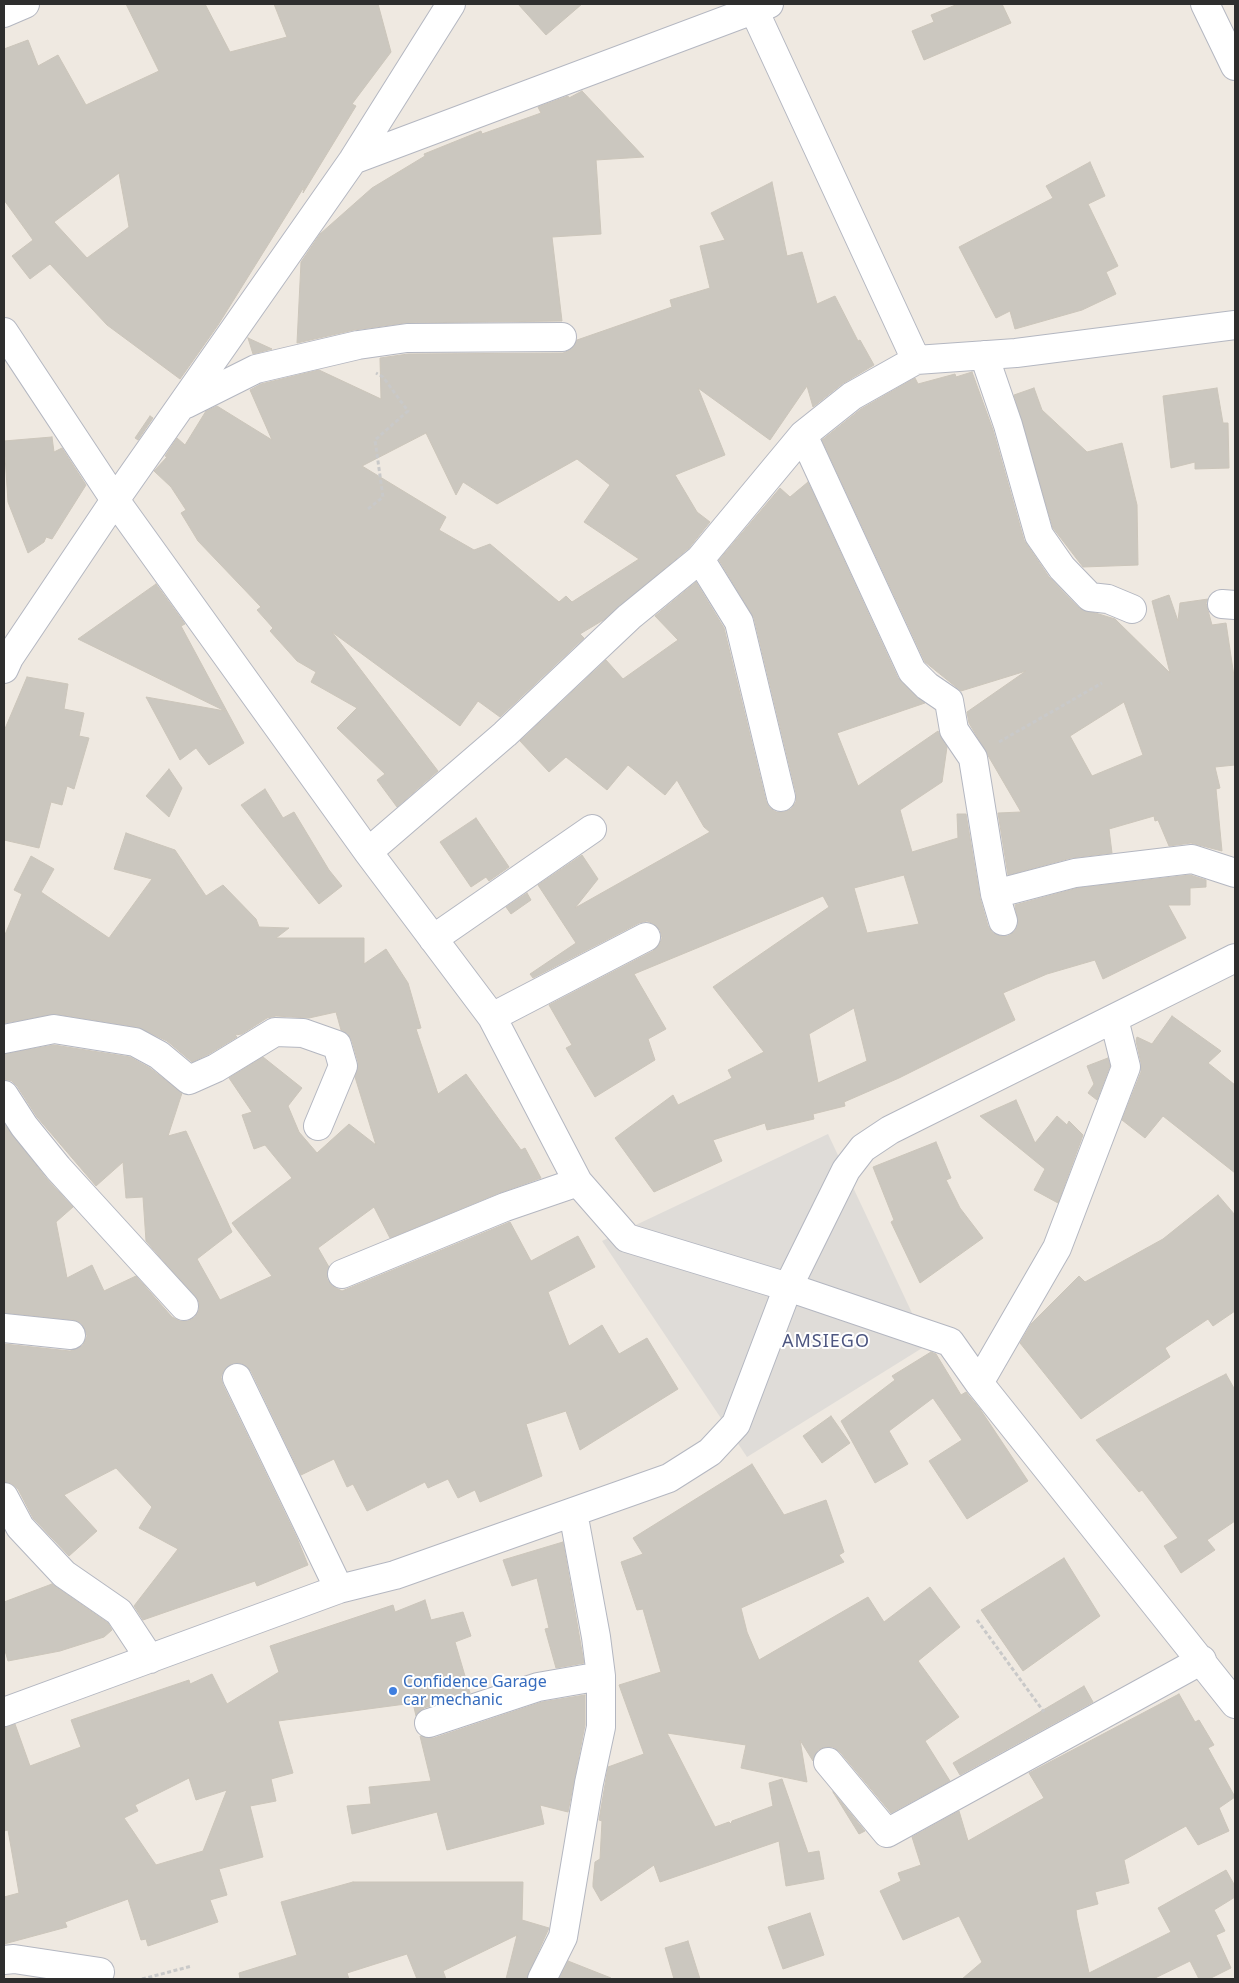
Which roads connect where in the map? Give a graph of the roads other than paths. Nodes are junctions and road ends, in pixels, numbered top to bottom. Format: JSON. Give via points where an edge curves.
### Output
{"nodes":[{"id":1,"x":25,"y":4,"type":"edge"},
{"id":2,"x":450,"y":4,"type":"edge"},
{"id":3,"x":1205,"y":4,"type":"edge"},
{"id":4,"x":757,"y":6,"type":"edge"},
{"id":5,"x":4,"y":14,"type":"edge"},
{"id":6,"x":1235,"y":66,"type":"edge"},
{"id":7,"x":353,"y":160,"type":"junction"},
{"id":8,"x":1235,"y":325,"type":"edge"},
{"id":9,"x":4,"y":332,"type":"edge"},
{"id":10,"x":562,"y":336,"type":"dead end"},
{"id":11,"x":984,"y":355,"type":"junction"},
{"id":12,"x":916,"y":360,"type":"junction"},
{"id":13,"x":181,"y":407,"type":"junction"},
{"id":14,"x":803,"y":435,"type":"junction"},
{"id":15,"x":115,"y":500,"type":"junction"},
{"id":16,"x":700,"y":559,"type":"junction"},
{"id":17,"x":1132,"y":609,"type":"dead end"},
{"id":18,"x":4,"y":669,"type":"edge"},
{"id":19,"x":781,"y":797,"type":"dead end"},
{"id":20,"x":592,"y":829,"type":"dead end"},
{"id":21,"x":368,"y":852,"type":"junction"},
{"id":22,"x":1235,"y":873,"type":"edge"},
{"id":23,"x":995,"y":894,"type":"junction"},
{"id":24,"x":1003,"y":921,"type":"dead end"},
{"id":25,"x":646,"y":937,"type":"dead end"},
{"id":26,"x":434,"y":939,"type":"junction"},
{"id":27,"x":1235,"y":958,"type":"edge"},
{"id":28,"x":492,"y":1017,"type":"junction"},
{"id":29,"x":1114,"y":1019,"type":"junction"},
{"id":30,"x":4,"y":1039,"type":"edge"},
{"id":31,"x":4,"y":1095,"type":"edge"},
{"id":32,"x":318,"y":1126,"type":"dead end"},
{"id":33,"x":578,"y":1182,"type":"junction"},
{"id":34,"x":342,"y":1274,"type":"dead end"},
{"id":35,"x":788,"y":1287,"type":"junction"},
{"id":36,"x":184,"y":1306,"type":"dead end"},
{"id":37,"x":4,"y":1328,"type":"edge"},
{"id":38,"x":71,"y":1336,"type":"dead end"},
{"id":39,"x":237,"y":1378,"type":"dead end"},
{"id":40,"x":979,"y":1383,"type":"junction"},
{"id":41,"x":4,"y":1497,"type":"edge"},
{"id":42,"x":573,"y":1512,"type":"junction"},
{"id":43,"x":339,"y":1589,"type":"junction"},
{"id":44,"x":150,"y":1659,"type":"junction"},
{"id":45,"x":1202,"y":1660,"type":"junction"},
{"id":46,"x":601,"y":1676,"type":"junction"},
{"id":47,"x":1235,"y":1704,"type":"edge"},
{"id":48,"x":4,"y":1712,"type":"edge"},
{"id":49,"x":429,"y":1723,"type":"dead end"},
{"id":50,"x":828,"y":1762,"type":"dead end"},
{"id":51,"x":4,"y":1960,"type":"edge"},
{"id":52,"x":100,"y":1972,"type":"dead end"},
{"id":53,"x":542,"y":1979,"type":"edge"}],
"edges":[{"from":1,"to":5,"type":"street"},
{"from":2,"to":7,"type":"street"},
{"from":3,"to":6,"type":"street"},
{"from":4,"to":7,"type":"street"},
{"from":4,"to":12,"type":"street"},
{"from":7,"to":13,"type":"street"},
{"from":8,"to":11,"type":"street"},
{"from":9,"to":15,"type":"street"},
{"from":10,"to":13,"type":"street","via":[[407,338],[358,345],[256,369]]},
{"from":11,"to":12,"type":"street"},
{"from":11,"to":17,"type":"street","via":[[1040,535],[1062,568],[1090,597],[1108,598]]},
{"from":12,"to":14,"type":"street","via":[[852,396]]},
{"from":13,"to":15,"type":"street"},
{"from":14,"to":16,"type":"street"},
{"from":14,"to":23,"type":"street","via":[[912,671],[949,701],[954,730],[973,758]]},
{"from":15,"to":18,"type":"street","via":[[8,658]]},
{"from":15,"to":21,"type":"street"},
{"from":16,"to":19,"type":"street","via":[[739,622]]},
{"from":16,"to":21,"type":"street","via":[[629,617],[505,734]]},
{"from":20,"to":26,"type":"street"},
{"from":21,"to":26,"type":"street"},
{"from":22,"to":23,"type":"street","via":[[1192,859],[1075,873]]},
{"from":23,"to":24,"type":"street"},
{"from":25,"to":28,"type":"street"},
{"from":26,"to":28,"type":"street"},
{"from":27,"to":29,"type":"street"},
{"from":28,"to":33,"type":"street"},
{"from":29,"to":35,"type":"street","via":[[890,1130],[863,1148],[846,1170]]},
{"from":29,"to":40,"type":"street","via":[[1126,1067],[1057,1248]]},
{"from":30,"to":32,"type":"street","via":[[54,1029],[135,1042],[159,1055],[188,1080],[216,1068],[275,1032],[303,1033],[337,1046],[343,1066]]},
{"from":31,"to":36,"type":"street","via":[[58,1168]]},
{"from":33,"to":34,"type":"street","via":[[504,1207]]},
{"from":33,"to":35,"type":"street","via":[[627,1238]]},
{"from":35,"to":40,"type":"street","via":[[950,1342]]},
{"from":35,"to":42,"type":"street","via":[[736,1424],[710,1452],[669,1478]]},
{"from":37,"to":38,"type":"street"},
{"from":39,"to":43,"type":"street"},
{"from":40,"to":45,"type":"street"},
{"from":41,"to":44,"type":"street","via":[[20,1527],[64,1574],[119,1612]]},
{"from":42,"to":43,"type":"street","via":[[395,1575]]},
{"from":42,"to":46,"type":"street"},
{"from":43,"to":44,"type":"street"},
{"from":44,"to":48,"type":"street"},
{"from":45,"to":47,"type":"street"},
{"from":45,"to":50,"type":"street","via":[[887,1833]]},
{"from":46,"to":49,"type":"street","via":[[538,1688]]},
{"from":46,"to":53,"type":"street","via":[[601,1727],[563,1937]]},
{"from":51,"to":52,"type":"street"}]}
